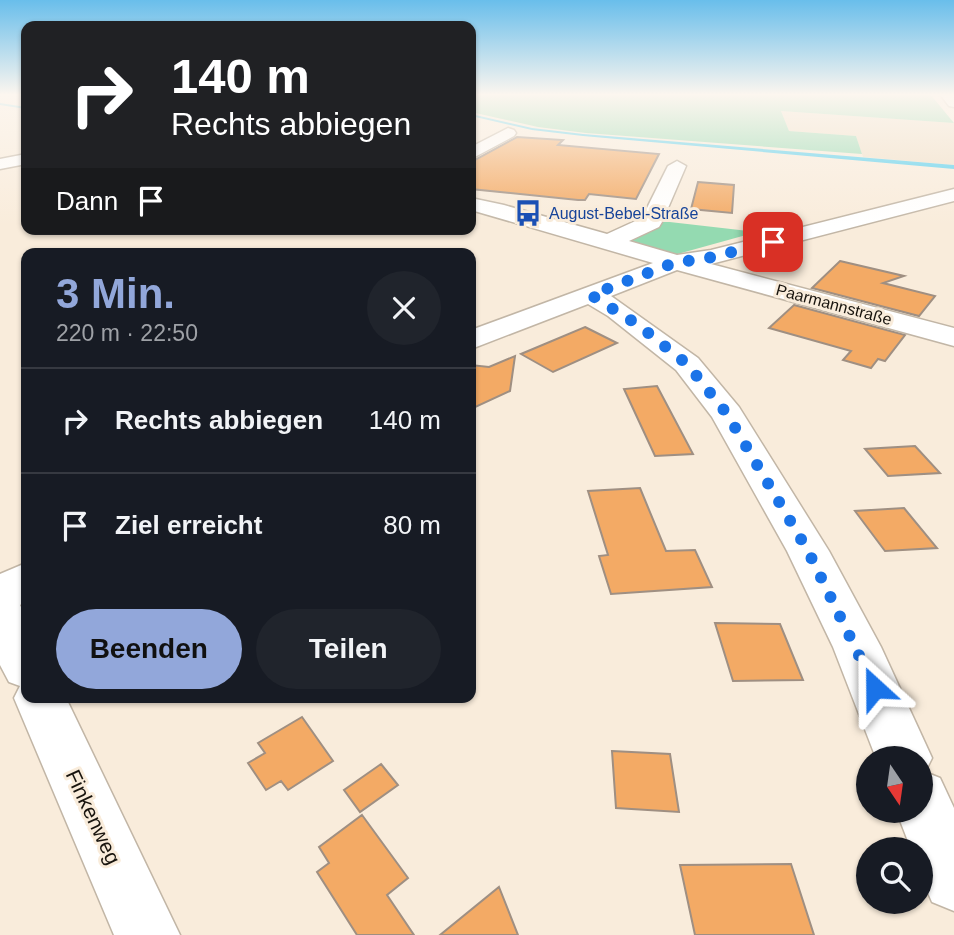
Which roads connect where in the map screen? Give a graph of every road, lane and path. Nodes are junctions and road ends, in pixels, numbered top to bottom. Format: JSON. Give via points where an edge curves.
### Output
{"nodes":[{"id":1,"x":500,"y":138,"type":"edge"},
{"id":2,"x":0,"y":147,"type":"edge"},
{"id":3,"x":21,"y":149,"type":"edge"},
{"id":4,"x":476,"y":151,"type":"edge"},
{"id":5,"x":21,"y":160,"type":"edge"},
{"id":6,"x":0,"y":164,"type":"edge"},
{"id":7,"x":677,"y":166,"type":"dead end"},
{"id":8,"x":954,"y":195,"type":"edge"},
{"id":9,"x":919,"y":204,"type":"junction"},
{"id":10,"x":476,"y":205,"type":"edge"},
{"id":11,"x":954,"y":214,"type":"edge"},
{"id":12,"x":609,"y":242,"type":"junction"},
{"id":13,"x":676,"y":262,"type":"junction"},
{"id":14,"x":591,"y":295,"type":"junction"},
{"id":15,"x":954,"y":337,"type":"edge"},
{"id":16,"x":476,"y":338,"type":"edge"},
{"id":17,"x":21,"y":582,"type":"edge"},
{"id":18,"x":0,"y":596,"type":"edge"},
{"id":19,"x":0,"y":610,"type":"edge"},
{"id":20,"x":21,"y":657,"type":"edge"},
{"id":21,"x":42,"y":703,"type":"edge"},
{"id":22,"x":899,"y":746,"type":"edge"},
{"id":23,"x":931,"y":823,"type":"edge"},
{"id":24,"x":954,"y":880,"type":"edge"},
{"id":25,"x":147,"y":935,"type":"edge"}],
"edges":[{"from":1,"to":4,"type":"street"},
{"from":2,"to":3,"type":"street"},
{"from":5,"to":6,"type":"street"},
{"from":7,"to":12,"type":"street","via":[[651,222]]},
{"from":8,"to":9,"type":"street"},
{"from":9,"to":11,"type":"street"},
{"from":9,"to":13,"type":"street","via":[[704,259]]},
{"from":10,"to":12,"type":"street","name":"Paarmannstraße"},
{"from":12,"to":13,"type":"street","name":"Paarmannstraße"},
{"from":13,"to":14,"type":"street"},
{"from":13,"to":15,"type":"street","name":"Paarmannstraße"},
{"from":14,"to":16,"type":"street"},
{"from":14,"to":22,"type":"street","via":[[687,364],[727,414],[808,551],[857,647]]},
{"from":17,"to":18,"type":"street"},
{"from":19,"to":20,"type":"street"},
{"from":21,"to":25,"type":"street","name":"Finkenweg"},
{"from":23,"to":24,"type":"street"}]}
